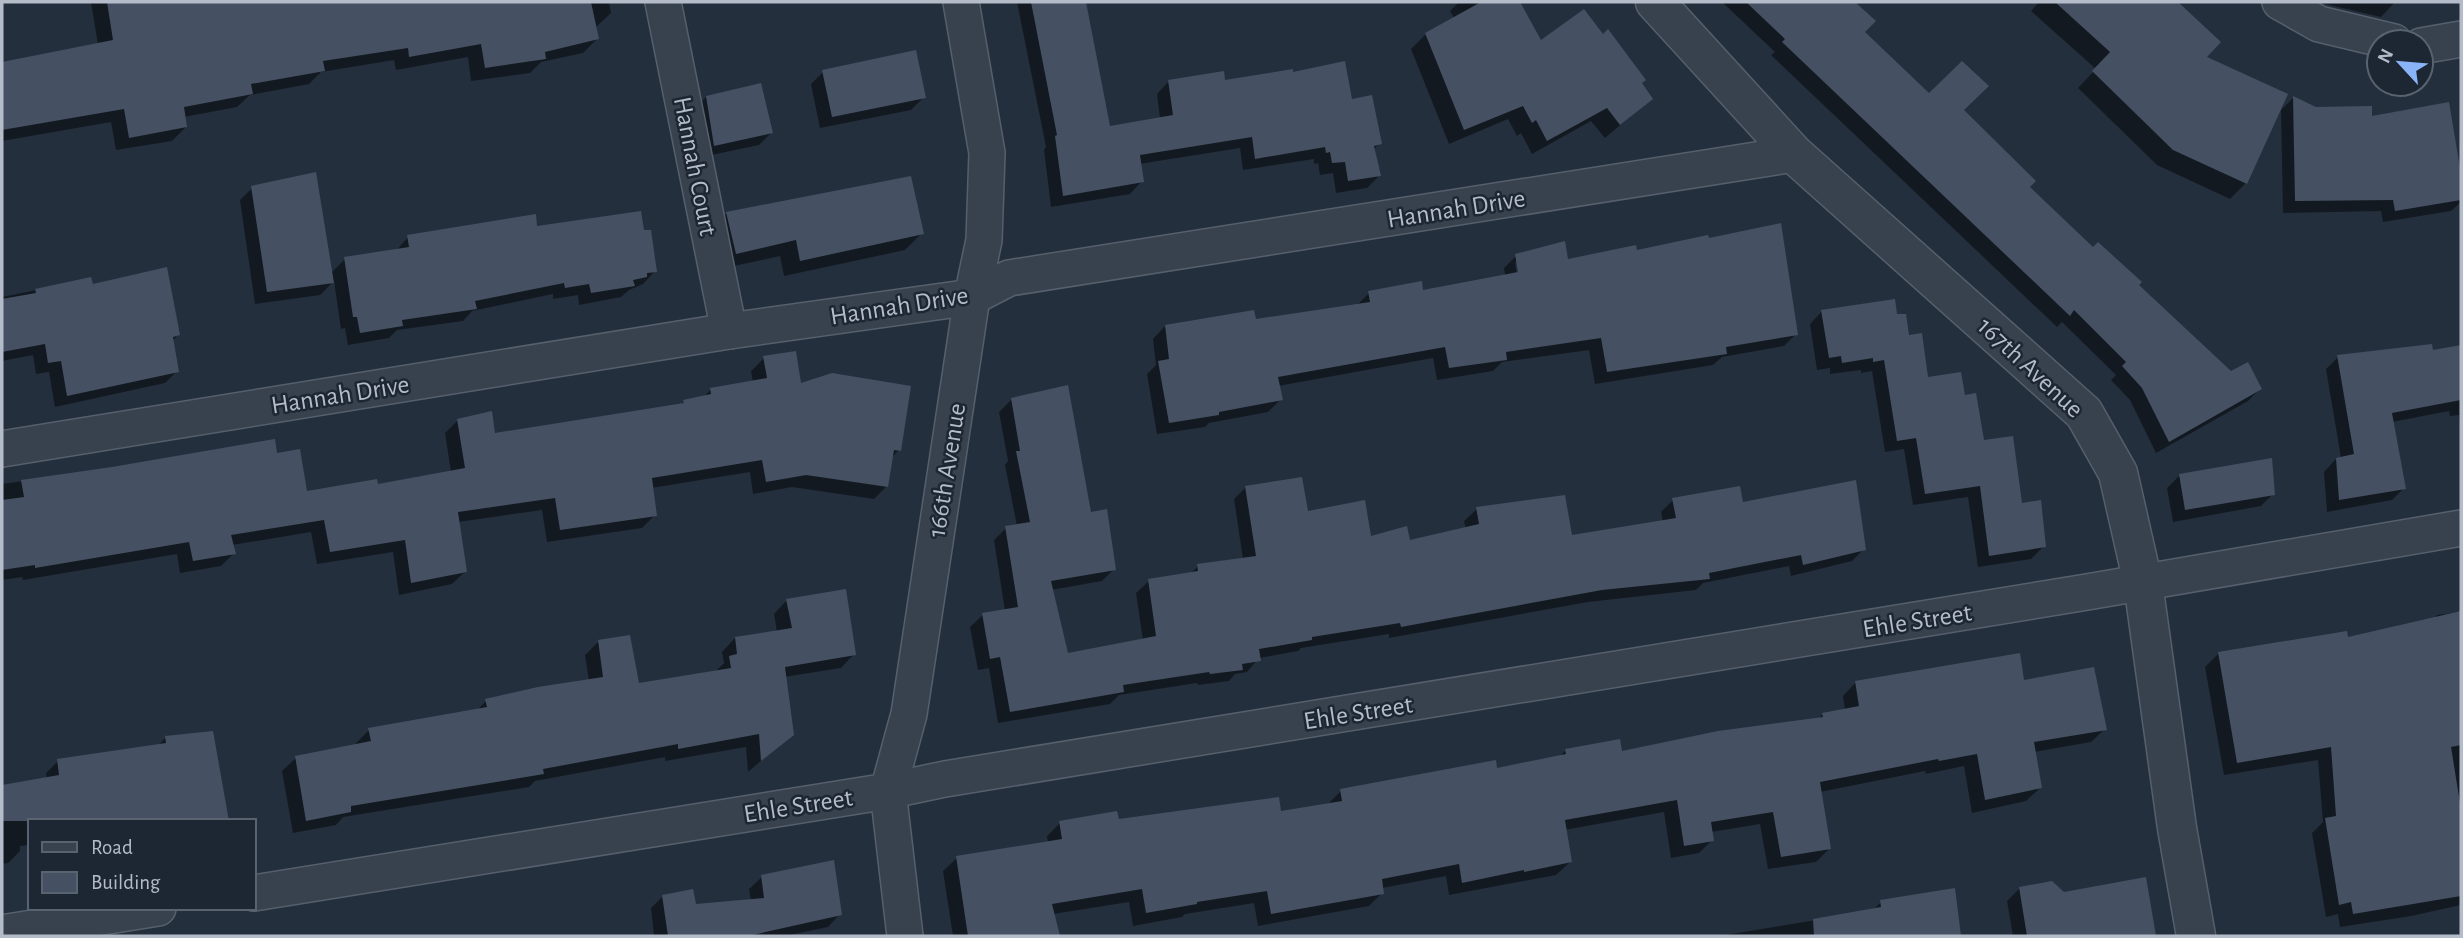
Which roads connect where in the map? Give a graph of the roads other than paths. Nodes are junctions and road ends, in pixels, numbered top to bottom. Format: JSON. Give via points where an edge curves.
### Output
{"nodes":[{"id":1,"x":663,"y":2,"type":"edge"},
{"id":2,"x":961,"y":2,"type":"edge"},
{"id":3,"x":1655,"y":2,"type":"edge"},
{"id":4,"x":2280,"y":2,"type":"edge"},
{"id":5,"x":2365,"y":35,"type":"edge"},
{"id":6,"x":2461,"y":39,"type":"edge"},
{"id":7,"x":2435,"y":44,"type":"edge"},
{"id":8,"x":1794,"y":154,"type":"junction"},
{"id":9,"x":972,"y":297,"type":"junction"},
{"id":10,"x":729,"y":331,"type":"junction"},
{"id":11,"x":2,"y":449,"type":"edge"},
{"id":12,"x":2461,"y":528,"type":"edge"},
{"id":13,"x":2143,"y":583,"type":"junction"},
{"id":14,"x":888,"y":791,"type":"junction"},
{"id":15,"x":256,"y":893,"type":"edge"},
{"id":16,"x":146,"y":910,"type":"edge"},
{"id":17,"x":2,"y":933,"type":"edge"},
{"id":18,"x":905,"y":936,"type":"edge"},
{"id":19,"x":2196,"y":936,"type":"edge"}],
"edges":[{"from":1,"to":10,"type":"street","name":"Hannah Court"},
{"from":2,"to":9,"type":"street","name":"166th Avenue","via":[[987,153],[984,240]]},
{"from":3,"to":8,"type":"street","name":"167th Avenue"},
{"from":4,"to":5,"type":"street","via":[[2319,24]]},
{"from":6,"to":7,"type":"street"},
{"from":8,"to":9,"type":"street","name":"Hannah Drive","via":[[1009,278]]},
{"from":8,"to":13,"type":"street","name":"167th Avenue","via":[[2084,413],[2118,473]]},
{"from":9,"to":10,"type":"street","name":"Hannah Drive"},
{"from":9,"to":14,"type":"street","name":"166th Avenue","via":[[909,714]]},
{"from":10,"to":11,"type":"street","name":"Hannah Drive"},
{"from":12,"to":13,"type":"street","name":"Ehle Street"},
{"from":13,"to":14,"type":"street","name":"Ehle Street"},
{"from":13,"to":19,"type":"street","name":"167th Avenue"},
{"from":14,"to":15,"type":"street","name":"Ehle Street"},
{"from":14,"to":18,"type":"street","name":"166th Avenue"},
{"from":16,"to":17,"type":"street"}]}
